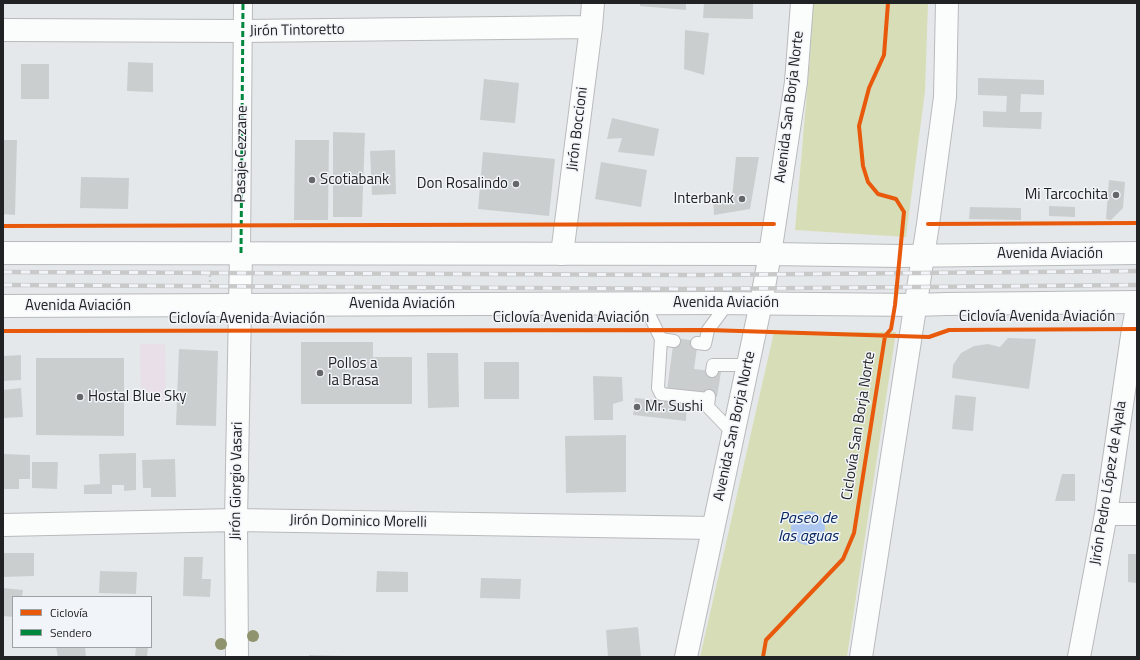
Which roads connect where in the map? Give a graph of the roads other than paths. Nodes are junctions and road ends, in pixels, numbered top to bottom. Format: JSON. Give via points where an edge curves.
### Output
{"nodes":[{"id":1,"x":243,"y":3,"type":"edge"},
{"id":2,"x":593,"y":3,"type":"edge"},
{"id":3,"x":802,"y":3,"type":"edge"},
{"id":4,"x":947,"y":3,"type":"edge"},
{"id":5,"x":591,"y":27,"type":"junction"},
{"id":6,"x":3,"y":30,"type":"edge"},
{"id":7,"x":243,"y":31,"type":"junction"},
{"id":8,"x":3,"y":253,"type":"edge"},
{"id":9,"x":241,"y":253,"type":"junction"},
{"id":10,"x":1137,"y":253,"type":"edge"},
{"id":11,"x":562,"y":254,"type":"junction"},
{"id":12,"x":770,"y":254,"type":"junction"},
{"id":13,"x":923,"y":255,"type":"junction"},
{"id":14,"x":1137,"y":302,"type":"edge"},
{"id":15,"x":728,"y":303,"type":"junction"},
{"id":16,"x":761,"y":303,"type":"junction"},
{"id":17,"x":644,"y":304,"type":"junction"},
{"id":18,"x":240,"y":305,"type":"junction"},
{"id":19,"x":916,"y":305,"type":"junction"},
{"id":20,"x":3,"y":306,"type":"edge"},
{"id":21,"x":1137,"y":309,"type":"edge"},
{"id":22,"x":661,"y":339,"type":"junction"},
{"id":23,"x":674,"y":341,"type":"dead end"},
{"id":24,"x":748,"y":365,"type":"junction"},
{"id":25,"x":733,"y":433,"type":"junction"},
{"id":26,"x":1106,"y":514,"type":"junction"},
{"id":27,"x":1137,"y":514,"type":"edge"},
{"id":28,"x":236,"y":520,"type":"junction"},
{"id":29,"x":3,"y":525,"type":"edge"},
{"id":30,"x":713,"y":528,"type":"junction"},
{"id":31,"x":237,"y":657,"type":"edge"},
{"id":32,"x":686,"y":657,"type":"edge"},
{"id":33,"x":861,"y":657,"type":"edge"},
{"id":34,"x":1079,"y":657,"type":"edge"}],
"edges":[{"from":1,"to":7,"type":"street","name":"Pasaje Cezzane"},
{"from":2,"to":5,"type":"main road","name":"Jirón Boccioni"},
{"from":3,"to":12,"type":"main road","name":"Avenida San Borja Norte","via":[[796,82]]},
{"from":4,"to":13,"type":"main road","via":[[944,97]]},
{"from":5,"to":7,"type":"main road","name":"Jirón Tintoretto"},
{"from":5,"to":11,"type":"main road","name":"Jirón Boccioni"},
{"from":6,"to":7,"type":"main road","name":"Jirón Tintoretto"},
{"from":7,"to":9,"type":"street","name":"Pasaje Cezzane"},
{"from":8,"to":9,"type":"main road","name":"Avenida Aviación"},
{"from":9,"to":11,"type":"main road","name":"Avenida Aviación"},
{"from":9,"to":18,"type":"main road","name":"Pasaje Cezzane"},
{"from":10,"to":13,"type":"main road","name":"Avenida Aviación"},
{"from":11,"to":12,"type":"main road","name":"Avenida Aviación"},
{"from":12,"to":13,"type":"main road","name":"Avenida Aviación"},
{"from":12,"to":16,"type":"main road","name":"Avenida San Borja Norte"},
{"from":13,"to":19,"type":"main road"},
{"from":14,"to":19,"type":"main road","name":"Avenida Aviación"},
{"from":15,"to":16,"type":"main road","name":"Avenida Aviación"},
{"from":15,"to":17,"type":"main road","name":"Avenida Aviación"},
{"from":15,"to":24,"type":"lane","via":[[701,344],[712,368]]},
{"from":16,"to":19,"type":"main road","name":"Avenida Aviación"},
{"from":16,"to":24,"type":"main road","name":"Avenida San Borja Norte"},
{"from":17,"to":18,"type":"main road","name":"Avenida Aviación"},
{"from":17,"to":22,"type":"lane"},
{"from":18,"to":20,"type":"main road","name":"Avenida Aviación"},
{"from":18,"to":28,"type":"main road","name":"Jirón Giorgio Vasari"},
{"from":19,"to":33,"type":"main road"},
{"from":21,"to":26,"type":"main road","name":"Jirón Pedro López de Ayala"},
{"from":22,"to":23,"type":"lane"},
{"from":22,"to":25,"type":"lane","via":[[658,388],[661,394],[709,398],[708,407]]},
{"from":24,"to":25,"type":"main road","name":"Avenida San Borja Norte"},
{"from":25,"to":30,"type":"main road","name":"Avenida San Borja Norte"},
{"from":26,"to":27,"type":"main road"},
{"from":26,"to":34,"type":"main road","name":"Jirón Pedro López de Ayala"},
{"from":28,"to":29,"type":"main road","name":"Jirón Dominico Morelli"},
{"from":28,"to":30,"type":"main road","name":"Jirón Dominico Morelli"},
{"from":28,"to":31,"type":"main road","name":"Jirón Giorgio Vasari"},
{"from":30,"to":32,"type":"main road","name":"Avenida San Borja Norte"}]}
